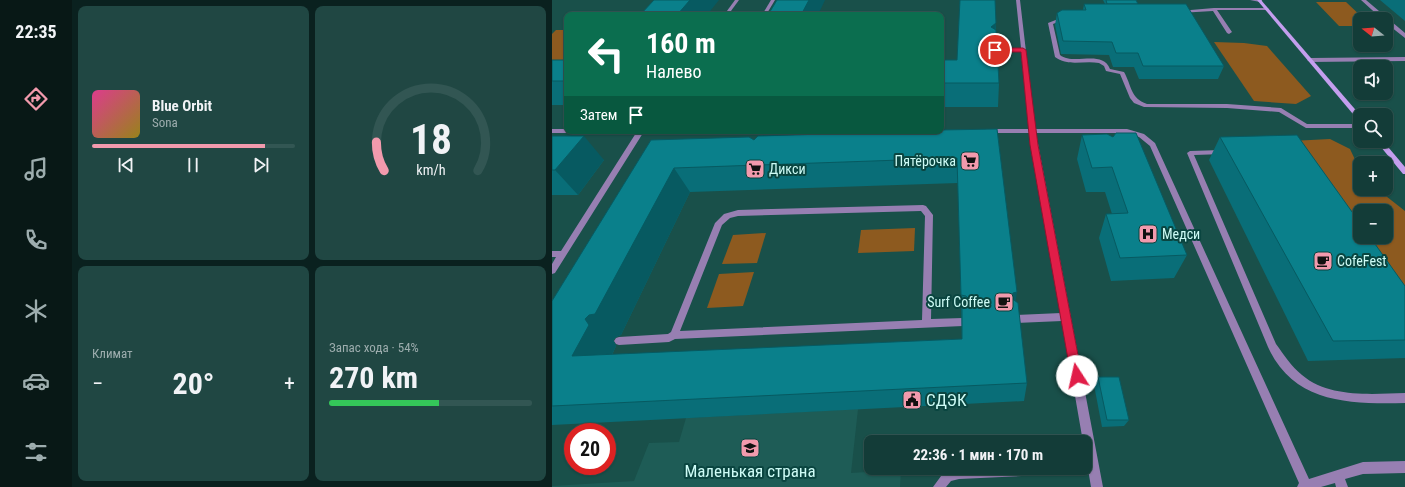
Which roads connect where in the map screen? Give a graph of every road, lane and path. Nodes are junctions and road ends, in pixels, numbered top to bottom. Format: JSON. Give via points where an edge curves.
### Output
{"nodes":[{"id":1,"x":737,"y":0,"type":"edge"},
{"id":2,"x":774,"y":0,"type":"edge"},
{"id":3,"x":1018,"y":0,"type":"edge"},
{"id":4,"x":1252,"y":0,"type":"edge"},
{"id":5,"x":1260,"y":0,"type":"edge"},
{"id":6,"x":1363,"y":0,"type":"edge"},
{"id":7,"x":1214,"y":10,"type":"junction"},
{"id":8,"x":1267,"y":10,"type":"junction"},
{"id":9,"x":728,"y":12,"type":"edge"},
{"id":10,"x":766,"y":12,"type":"edge"},
{"id":11,"x":1377,"y":12,"type":"edge"},
{"id":12,"x":1174,"y":13,"type":"edge"},
{"id":13,"x":1074,"y":15,"type":"edge"},
{"id":14,"x":1393,"y":26,"type":"edge"},
{"id":15,"x":1229,"y":32,"type":"dead end"},
{"id":16,"x":1405,"y":36,"type":"edge"},
{"id":17,"x":995,"y":50,"type":"edge"},
{"id":18,"x":1023,"y":50,"type":"junction"},
{"id":19,"x":1405,"y":59,"type":"edge"},
{"id":20,"x":1310,"y":60,"type":"junction"},
{"id":21,"x":1353,"y":111,"type":"edge"},
{"id":22,"x":1353,"y":126,"type":"edge"},
{"id":23,"x":552,"y":131,"type":"edge"},
{"id":24,"x":564,"y":131,"type":"edge"},
{"id":25,"x":982,"y":131,"type":"edge"},
{"id":26,"x":1032,"y":131,"type":"junction"},
{"id":27,"x":639,"y":134,"type":"edge"},
{"id":28,"x":774,"y":134,"type":"edge"},
{"id":29,"x":773,"y":139,"type":"edge"},
{"id":30,"x":1384,"y":148,"type":"edge"},
{"id":31,"x":1229,"y":152,"type":"edge"},
{"id":32,"x":1405,"y":172,"type":"edge"},
{"id":33,"x":552,"y":254,"type":"edge"},
{"id":34,"x":563,"y":254,"type":"junction"},
{"id":35,"x":552,"y":271,"type":"edge"},
{"id":36,"x":1066,"y":317,"type":"junction"},
{"id":37,"x":1015,"y":319,"type":"edge"},
{"id":38,"x":963,"y":322,"type":"edge"},
{"id":39,"x":926,"y":323,"type":"junction"},
{"id":40,"x":674,"y":334,"type":"junction"},
{"id":41,"x":619,"y":341,"type":"dead end"},
{"id":42,"x":1405,"y":398,"type":"edge"},
{"id":43,"x":1084,"y":435,"type":"edge"},
{"id":44,"x":1405,"y":467,"type":"edge"},
{"id":45,"x":1092,"y":474,"type":"edge"},
{"id":46,"x":951,"y":475,"type":"edge"},
{"id":47,"x":1340,"y":482,"type":"edge"},
{"id":48,"x":939,"y":487,"type":"edge"},
{"id":49,"x":1097,"y":487,"type":"edge"},
{"id":50,"x":1303,"y":487,"type":"edge"},
{"id":51,"x":1307,"y":487,"type":"edge"}],
"edges":[{"from":1,"to":9,"type":"lane"},
{"from":2,"to":10,"type":"lane"},
{"from":3,"to":18,"type":"lane"},
{"from":4,"to":5,"type":"lane"},
{"from":5,"to":8,"type":"main road"},
{"from":6,"to":11,"type":"lane"},
{"from":7,"to":8,"type":"lane"},
{"from":7,"to":12,"type":"lane"},
{"from":7,"to":15,"type":"lane"},
{"from":8,"to":20,"type":"main road"},
{"from":13,"to":22,"type":"lane","via":[[1050,23],[1056,56],[1063,61],[1099,62],[1105,64],[1108,70],[1122,73],[1132,98],[1141,104],[1281,110],[1306,126]]},
{"from":14,"to":16,"type":"lane"},
{"from":17,"to":18,"type":"lane"},
{"from":18,"to":26,"type":"lane"},
{"from":19,"to":20,"type":"lane"},
{"from":20,"to":21,"type":"main road"},
{"from":23,"to":24,"type":"lane"},
{"from":25,"to":26,"type":"lane"},
{"from":26,"to":36,"type":"lane"},
{"from":26,"to":51,"type":"lane","via":[[1097,134],[1127,131],[1146,137],[1153,145]]},
{"from":27,"to":34,"type":"lane"},
{"from":28,"to":29,"type":"lane"},
{"from":30,"to":32,"type":"main road"},
{"from":31,"to":42,"type":"lane","via":[[1190,153],[1281,360],[1299,378],[1323,392],[1344,398]]},
{"from":33,"to":34,"type":"lane"},
{"from":34,"to":35,"type":"lane"},
{"from":36,"to":37,"type":"lane"},
{"from":36,"to":43,"type":"lane"},
{"from":38,"to":39,"type":"lane"},
{"from":39,"to":40,"type":"lane"},
{"from":39,"to":40,"type":"lane","via":[[929,215],[923,208],[738,214],[727,216],[720,223]]},
{"from":40,"to":41,"type":"lane","via":[[669,338]]},
{"from":44,"to":47,"type":"lane","via":[[1369,467]]},
{"from":45,"to":49,"type":"lane"},
{"from":46,"to":48,"type":"lane"},
{"from":47,"to":51,"type":"lane"},
{"from":50,"to":51,"type":"lane"}]}
